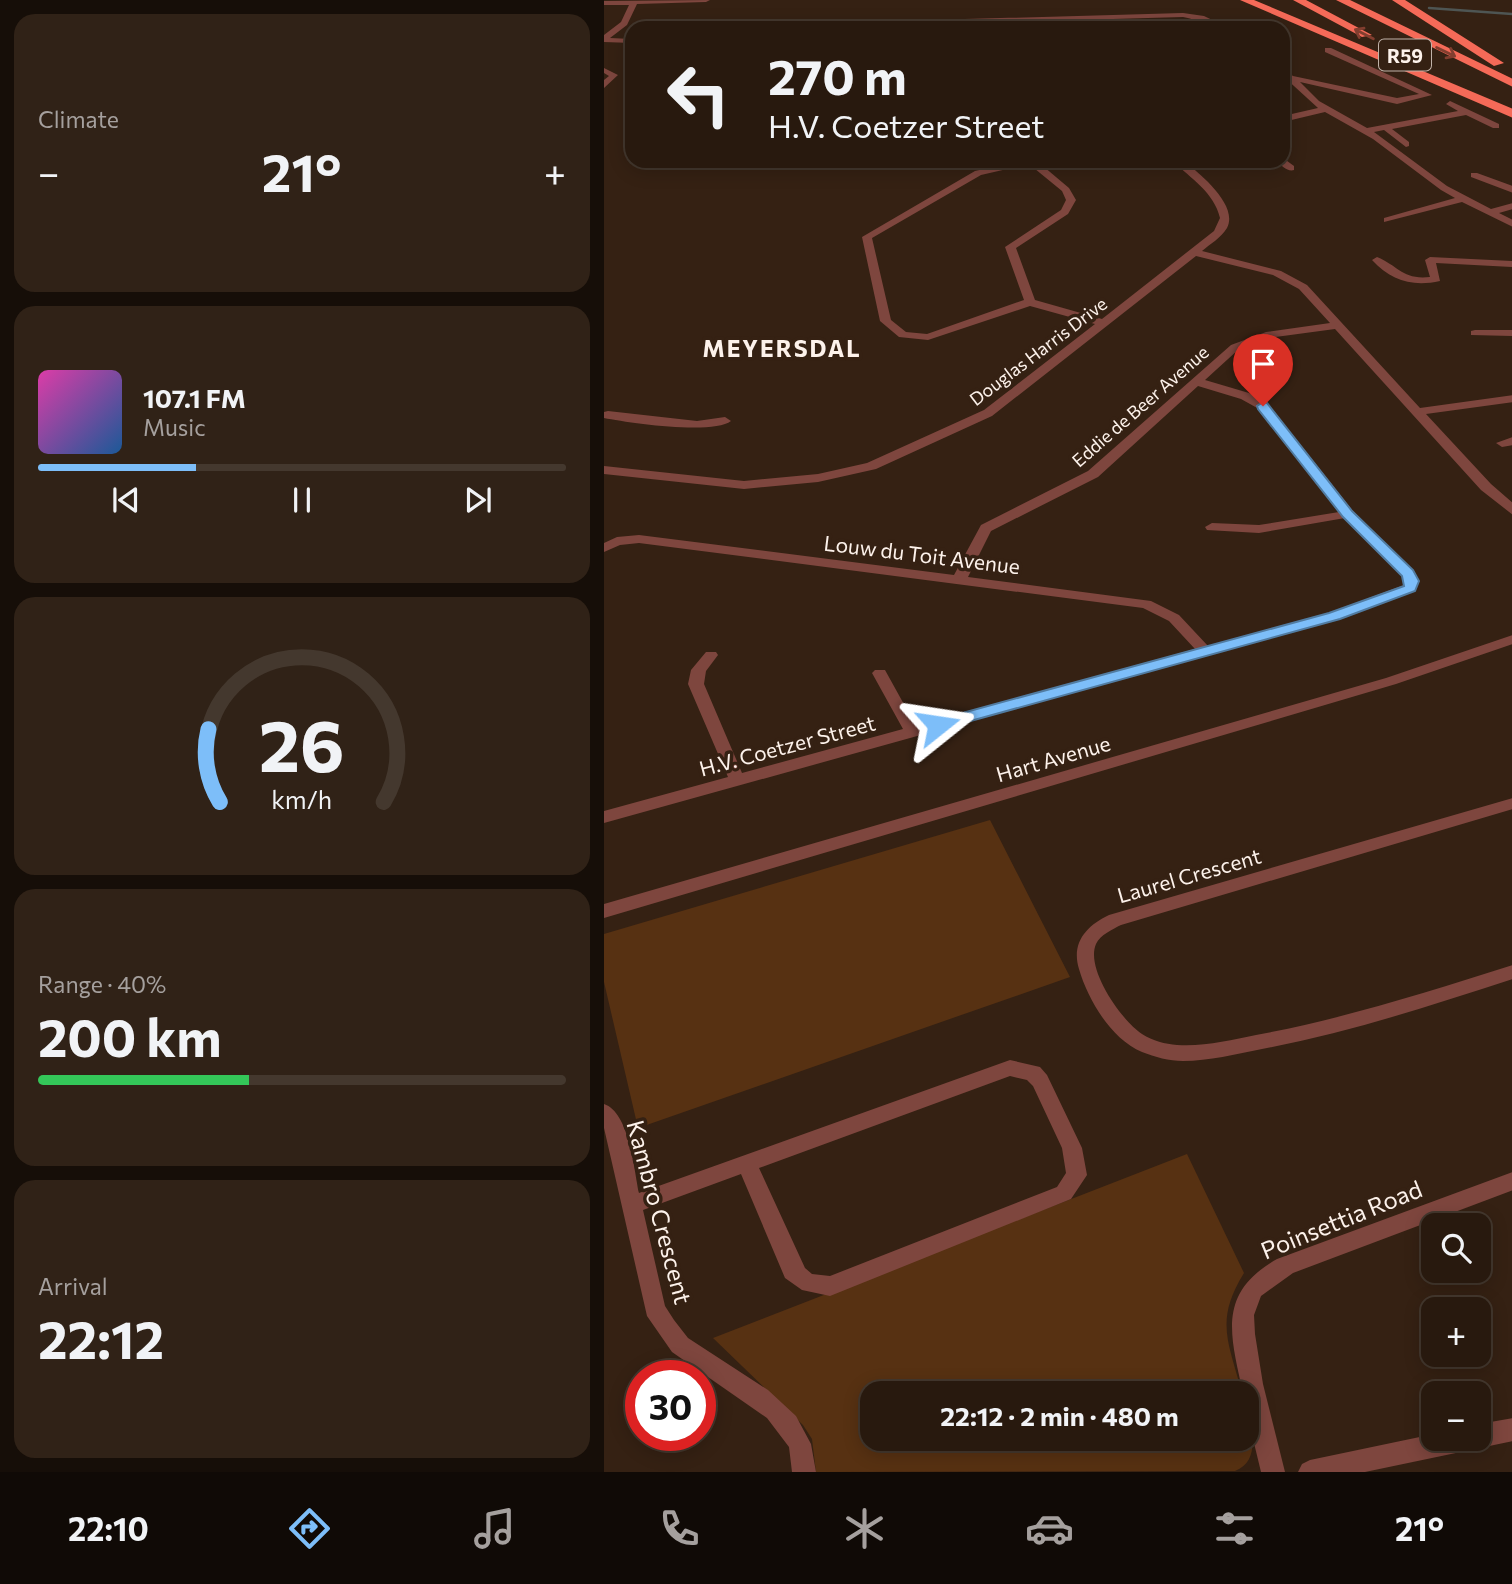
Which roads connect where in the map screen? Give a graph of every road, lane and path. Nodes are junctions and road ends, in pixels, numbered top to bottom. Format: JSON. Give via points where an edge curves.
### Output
{"nodes":[{"id":1,"x":706,"y":0,"type":"edge"},
{"id":2,"x":1245,"y":0,"type":"edge"},
{"id":3,"x":1298,"y":0,"type":"edge"},
{"id":4,"x":1341,"y":0,"type":"edge"},
{"id":5,"x":1397,"y":0,"type":"edge"},
{"id":6,"x":634,"y":1,"type":"edge"},
{"id":7,"x":671,"y":1,"type":"edge"},
{"id":8,"x":604,"y":2,"type":"edge"},
{"id":9,"x":629,"y":13,"type":"junction"},
{"id":10,"x":998,"y":21,"type":"edge"},
{"id":11,"x":1208,"y":21,"type":"edge"},
{"id":12,"x":604,"y":40,"type":"edge"},
{"id":13,"x":625,"y":41,"type":"edge"},
{"id":14,"x":1328,"y":50,"type":"dead end"},
{"id":15,"x":604,"y":70,"type":"edge"},
{"id":16,"x":1512,"y":72,"type":"edge"},
{"id":17,"x":1290,"y":76,"type":"edge"},
{"id":18,"x":1290,"y":78,"type":"edge"},
{"id":19,"x":1512,"y":84,"type":"edge"},
{"id":20,"x":604,"y":85,"type":"edge"},
{"id":21,"x":1370,"y":95,"type":"junction"},
{"id":22,"x":1450,"y":104,"type":"dead end"},
{"id":23,"x":1371,"y":106,"type":"dead end"},
{"id":24,"x":1326,"y":109,"type":"junction"},
{"id":25,"x":1467,"y":112,"type":"junction"},
{"id":26,"x":1512,"y":112,"type":"edge"},
{"id":27,"x":1449,"y":116,"type":"junction"},
{"id":28,"x":1290,"y":117,"type":"edge"},
{"id":29,"x":1463,"y":122,"type":"dead end"},
{"id":30,"x":1496,"y":126,"type":"dead end"},
{"id":31,"x":1389,"y":129,"type":"junction"},
{"id":32,"x":1369,"y":133,"type":"junction"},
{"id":33,"x":1406,"y":144,"type":"dead end"},
{"id":34,"x":1000,"y":168,"type":"edge"},
{"id":35,"x":1039,"y":168,"type":"edge"},
{"id":36,"x":1185,"y":168,"type":"edge"},
{"id":37,"x":1474,"y":175,"type":"dead end"},
{"id":38,"x":1512,"y":190,"type":"edge"},
{"id":39,"x":1464,"y":198,"type":"junction"},
{"id":40,"x":1512,"y":206,"type":"edge"},
{"id":41,"x":1489,"y":212,"type":"junction"},
{"id":42,"x":1388,"y":220,"type":"dead end"},
{"id":43,"x":1512,"y":224,"type":"edge"},
{"id":44,"x":1194,"y":252,"type":"junction"},
{"id":45,"x":1377,"y":260,"type":"dead end"},
{"id":46,"x":1512,"y":264,"type":"edge"},
{"id":47,"x":1030,"y":302,"type":"junction"},
{"id":48,"x":1104,"y":323,"type":"junction"},
{"id":49,"x":1338,"y":325,"type":"junction"},
{"id":50,"x":1475,"y":333,"type":"dead end"},
{"id":51,"x":1512,"y":333,"type":"edge"},
{"id":52,"x":1197,"y":382,"type":"junction"},
{"id":53,"x":1512,"y":398,"type":"edge"},
{"id":54,"x":1418,"y":412,"type":"junction"},
{"id":55,"x":605,"y":417,"type":"edge"},
{"id":56,"x":725,"y":421,"type":"dead end"},
{"id":57,"x":604,"y":470,"type":"edge"},
{"id":58,"x":1512,"y":511,"type":"edge"},
{"id":59,"x":1348,"y":514,"type":"junction"},
{"id":60,"x":1212,"y":527,"type":"dead end"},
{"id":61,"x":611,"y":544,"type":"edge"},
{"id":62,"x":959,"y":580,"type":"junction"},
{"id":63,"x":1512,"y":639,"type":"edge"},
{"id":64,"x":1205,"y":651,"type":"junction"},
{"id":65,"x":711,"y":655,"type":"dead end"},
{"id":66,"x":880,"y":673,"type":"dead end"},
{"id":67,"x":911,"y":732,"type":"junction"},
{"id":68,"x":737,"y":780,"type":"junction"},
{"id":69,"x":1512,"y":803,"type":"edge"},
{"id":70,"x":604,"y":817,"type":"edge"},
{"id":71,"x":604,"y":911,"type":"edge"},
{"id":72,"x":1512,"y":972,"type":"edge"},
{"id":73,"x":604,"y":1112,"type":"edge"},
{"id":74,"x":747,"y":1164,"type":"junction"},
{"id":75,"x":1512,"y":1181,"type":"edge"},
{"id":76,"x":631,"y":1205,"type":"junction"},
{"id":77,"x":1512,"y":1429,"type":"edge"},
{"id":78,"x":1491,"y":1433,"type":"edge"},
{"id":79,"x":1421,"y":1448,"type":"edge"},
{"id":80,"x":804,"y":1472,"type":"edge"},
{"id":81,"x":1273,"y":1472,"type":"edge"},
{"id":82,"x":1310,"y":1472,"type":"edge"}],
"edges":[{"from":1,"to":7,"type":"street"},
{"from":2,"to":26,"type":"highway"},
{"from":26,"to":3,"type":"highway","number":"R59","one_way":true},
{"from":4,"to":19,"type":"highway","number":"R59","one_way":true},
{"from":5,"to":16,"type":"highway"},
{"from":6,"to":7,"type":"street"},
{"from":6,"to":8,"type":"street"},
{"from":6,"to":9,"type":"street"},
{"from":7,"to":9,"type":"street"},
{"from":8,"to":9,"type":"street"},
{"from":9,"to":12,"type":"street"},
{"from":10,"to":11,"type":"street","via":[[1183,15]]},
{"from":12,"to":13,"type":"street"},
{"from":14,"to":21,"type":"street","via":[[1428,95],[1400,102]]},
{"from":15,"to":20,"type":"street","via":[[614,75]]},
{"from":17,"to":21,"type":"street"},
{"from":18,"to":24,"type":"street"},
{"from":21,"to":23,"type":"street","via":[[1361,100]]},
{"from":22,"to":25,"type":"street"},
{"from":24,"to":28,"type":"street"},
{"from":24,"to":32,"type":"street"},
{"from":25,"to":27,"type":"street"},
{"from":25,"to":30,"type":"street"},
{"from":27,"to":29,"type":"street"},
{"from":27,"to":31,"type":"street"},
{"from":31,"to":32,"type":"street"},
{"from":31,"to":33,"type":"street"},
{"from":32,"to":39,"type":"street"},
{"from":34,"to":47,"type":"street","via":[[978,173],[873,231],[866,240],[886,321],[903,335],[928,337]]},
{"from":35,"to":47,"type":"street","via":[[1071,200],[1064,212],[1010,247]]},
{"from":36,"to":44,"type":"street","name":"Douglas Harris Drive","via":[[1226,215],[1221,229]]},
{"from":37,"to":38,"type":"street"},
{"from":39,"to":41,"type":"street"},
{"from":39,"to":42,"type":"street"},
{"from":40,"to":41,"type":"street"},
{"from":41,"to":43,"type":"street"},
{"from":44,"to":48,"type":"street","name":"Douglas Harris Drive"},
{"from":44,"to":49,"type":"street","via":[[1290,278]]},
{"from":45,"to":46,"type":"street","via":[[1398,279],[1408,280],[1436,279],[1430,260]]},
{"from":47,"to":48,"type":"street"},
{"from":48,"to":57,"type":"street","name":"Douglas Harris Drive","via":[[979,419],[863,469],[744,485]]},
{"from":49,"to":52,"type":"street","name":"Eddie de Beer Avenue","via":[[1246,341]]},
{"from":49,"to":54,"type":"street"},
{"from":50,"to":51,"type":"street"},
{"from":52,"to":59,"type":"street","name":"H.V. Coetzer Street","via":[[1263,406]]},
{"from":52,"to":62,"type":"street","name":"Eddie de Beer Avenue","via":[[1093,474],[986,528]]},
{"from":53,"to":54,"type":"street"},
{"from":54,"to":58,"type":"street"},
{"from":55,"to":56,"type":"street","via":[[697,425]]},
{"from":59,"to":60,"type":"street","via":[[1259,529]]},
{"from":59,"to":64,"type":"street","name":"H.V. Coetzer Street","via":[[1404,569],[1412,581],[1410,588],[1334,616]]},
{"from":61,"to":62,"type":"street","name":"Louw du Toit Avenue","via":[[639,539]]},
{"from":62,"to":64,"type":"street","name":"Louw du Toit Avenue","via":[[1146,604],[1174,618]]},
{"from":63,"to":71,"type":"street","name":"Hart Avenue","via":[[1391,681]]},
{"from":64,"to":67,"type":"street","name":"H.V. Coetzer Street"},
{"from":65,"to":68,"type":"street","via":[[699,670],[696,684]]},
{"from":66,"to":67,"type":"street"},
{"from":67,"to":68,"type":"street","name":"H.V. Coetzer Street"},
{"from":68,"to":70,"type":"street","name":"H.V. Coetzer Street"},
{"from":69,"to":72,"type":"street","name":"Laurel Crescent","via":[[1115,920],[1088,941],[1085,957],[1096,990],[1121,1027],[1150,1048],[1177,1053],[1330,1028]]},
{"from":73,"to":76,"type":"street","name":"Kambro Crescent","via":[[613,1123]]},
{"from":74,"to":74,"type":"street","via":[[1010,1069],[1033,1073],[1040,1081],[1072,1147],[1077,1175],[1064,1194],[830,1286],[815,1286],[793,1271]]},
{"from":74,"to":76,"type":"street"},
{"from":75,"to":81,"type":"street","name":"Poinsettia Road","via":[[1285,1266],[1260,1280],[1245,1302],[1241,1327]]},
{"from":76,"to":80,"type":"street","name":"Kambro Crescent","via":[[655,1309],[663,1323],[680,1345],[769,1405],[788,1424],[799,1442]]},
{"from":77,"to":78,"type":"street"},
{"from":79,"to":82,"type":"street"}]}
